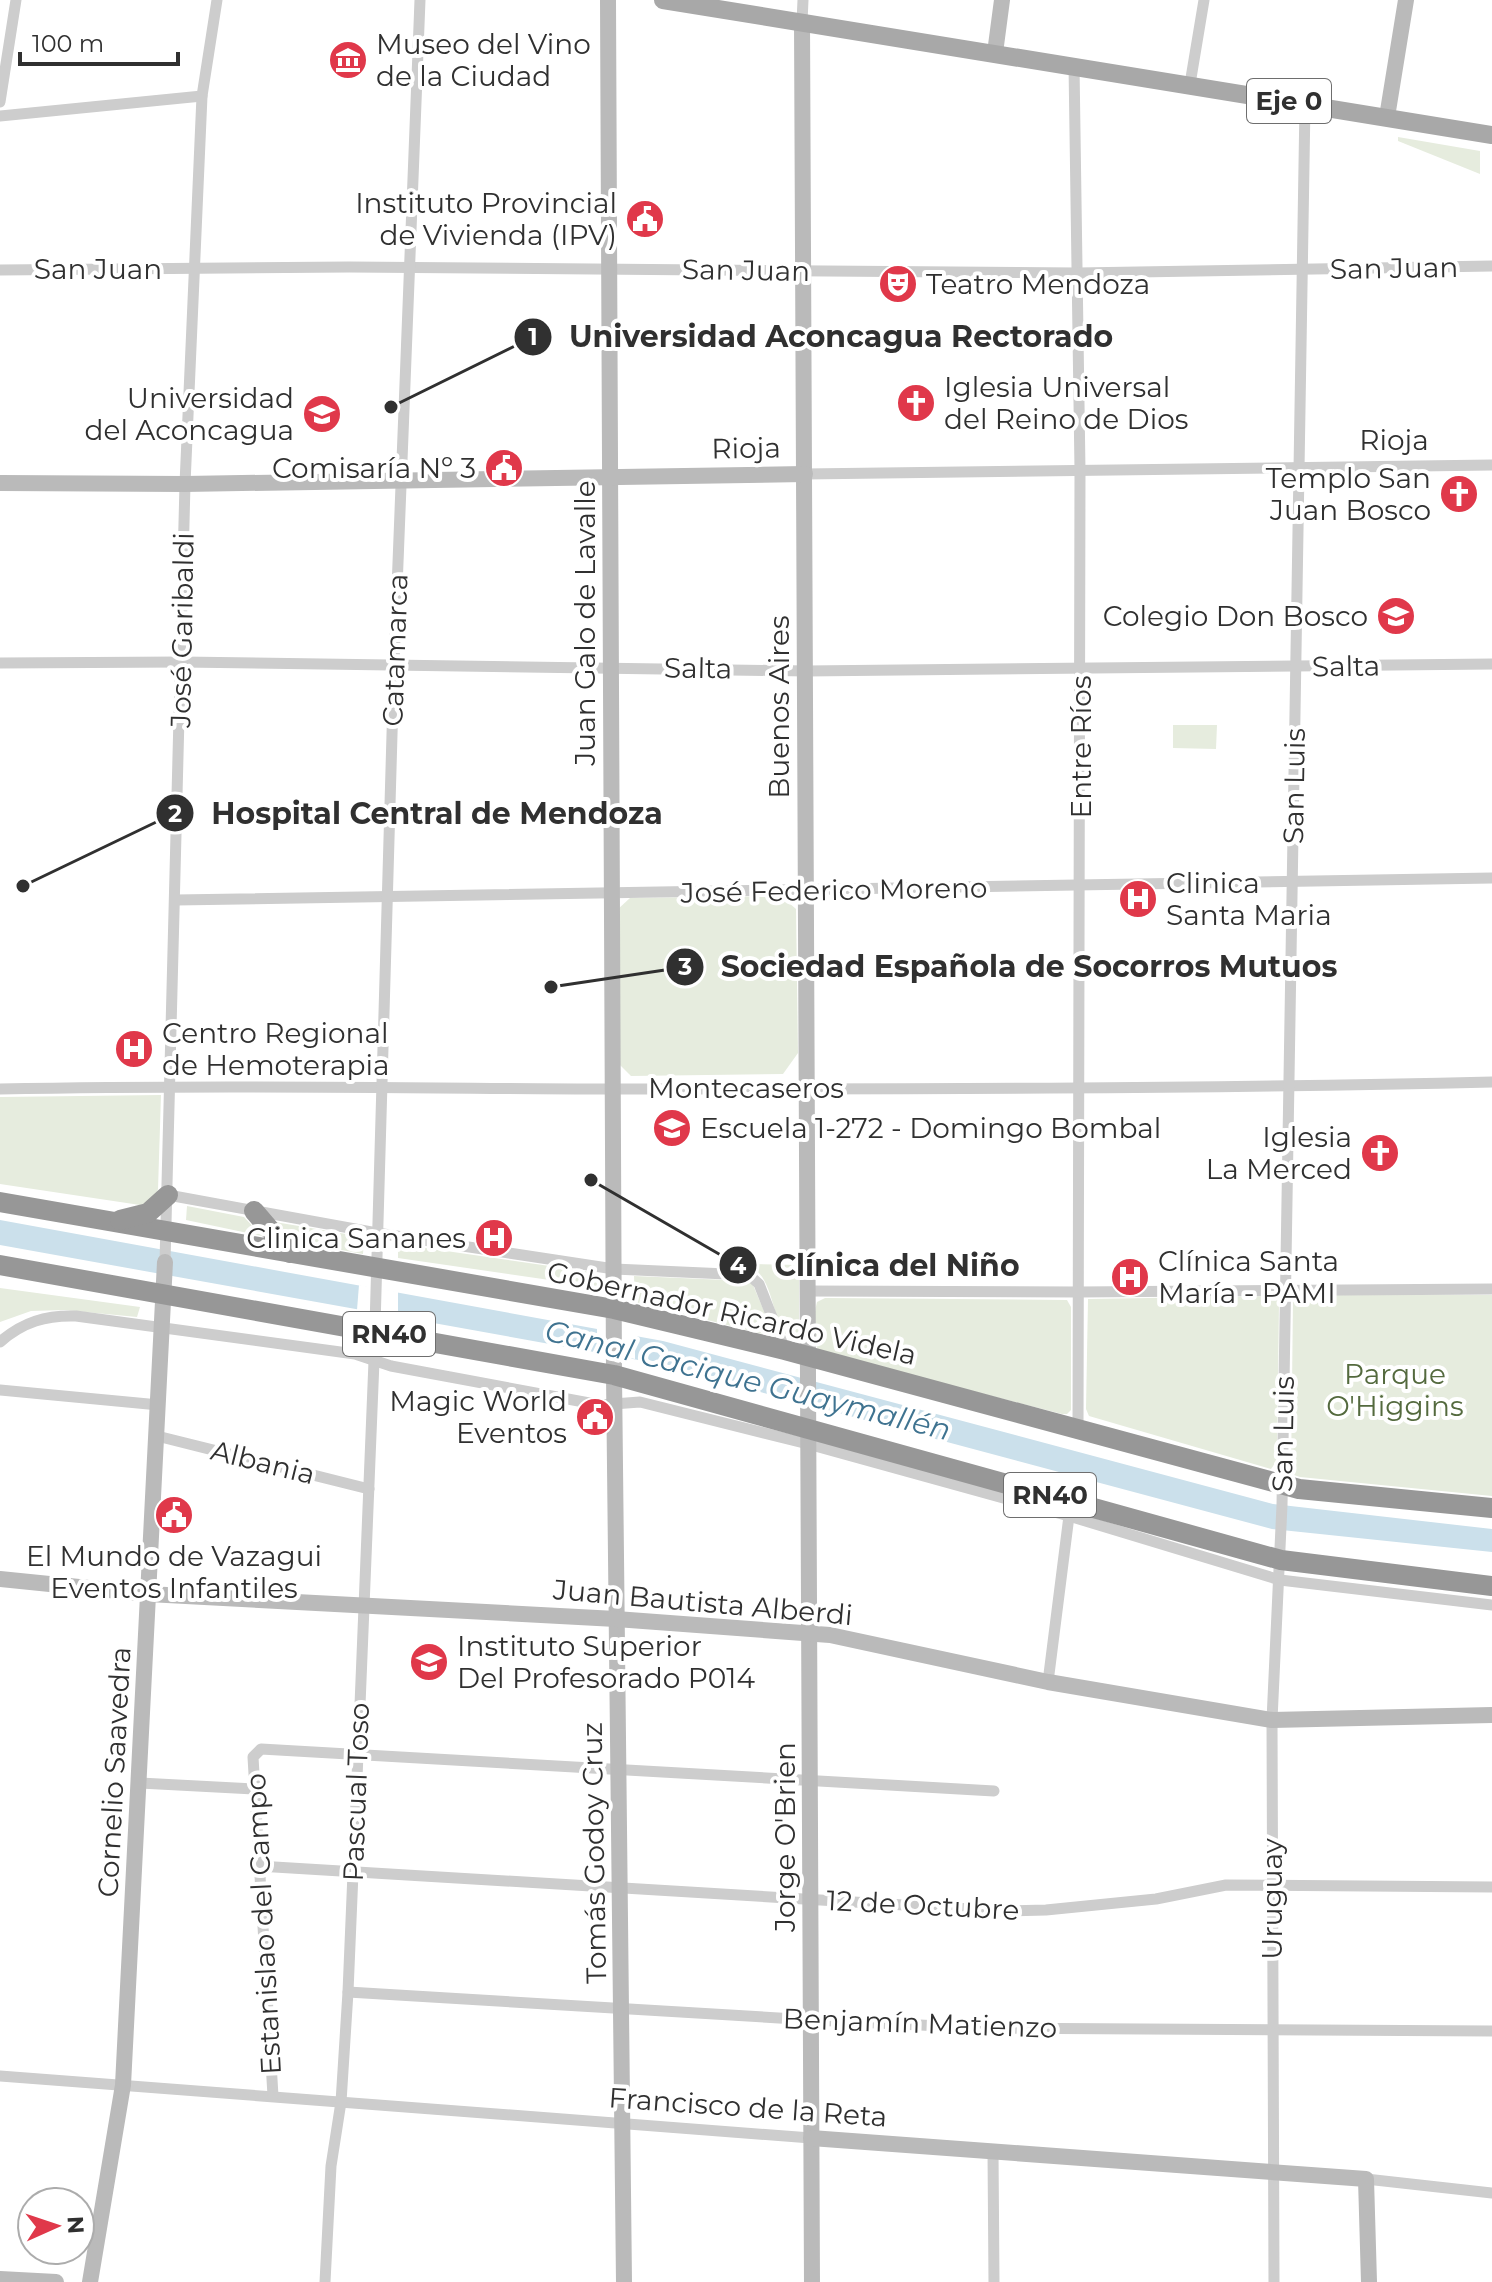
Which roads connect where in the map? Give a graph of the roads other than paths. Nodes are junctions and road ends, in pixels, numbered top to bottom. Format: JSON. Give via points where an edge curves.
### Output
{"nodes":[{"id":1,"x":16,"y":0,"type":"edge"},
{"id":2,"x":217,"y":0,"type":"edge"},
{"id":3,"x":420,"y":0,"type":"edge"},
{"id":4,"x":608,"y":0,"type":"edge"},
{"id":5,"x":663,"y":0,"type":"edge"},
{"id":6,"x":803,"y":0,"type":"edge"},
{"id":7,"x":1002,"y":0,"type":"edge"},
{"id":8,"x":1204,"y":0,"type":"edge"},
{"id":9,"x":1406,"y":0,"type":"edge"},
{"id":10,"x":802,"y":22,"type":"junction"},
{"id":11,"x":995,"y":53,"type":"junction"},
{"id":12,"x":1074,"y":65,"type":"junction"},
{"id":13,"x":1190,"y":84,"type":"junction"},
{"id":14,"x":202,"y":96,"type":"junction"},
{"id":15,"x":0,"y":102,"type":"edge"},
{"id":16,"x":1305,"y":104,"type":"junction"},
{"id":17,"x":0,"y":116,"type":"edge"},
{"id":18,"x":1387,"y":117,"type":"junction"},
{"id":19,"x":1492,"y":135,"type":"edge"},
{"id":20,"x":1492,"y":266,"type":"edge"},
{"id":21,"x":409,"y":267,"type":"junction"},
{"id":22,"x":609,"y":268,"type":"junction"},
{"id":23,"x":195,"y":269,"type":"junction"},
{"id":24,"x":0,"y":270,"type":"edge"},
{"id":25,"x":1302,"y":270,"type":"junction"},
{"id":26,"x":805,"y":271,"type":"junction"},
{"id":27,"x":1078,"y":273,"type":"junction"},
{"id":28,"x":1492,"y":465,"type":"edge"},
{"id":29,"x":1299,"y":467,"type":"junction"},
{"id":30,"x":1080,"y":470,"type":"junction"},
{"id":31,"x":805,"y":474,"type":"junction"},
{"id":32,"x":610,"y":476,"type":"junction"},
{"id":33,"x":402,"y":479,"type":"junction"},
{"id":34,"x":0,"y":483,"type":"edge"},
{"id":35,"x":185,"y":484,"type":"junction"},
{"id":36,"x":182,"y":662,"type":"junction"},
{"id":37,"x":0,"y":663,"type":"edge"},
{"id":38,"x":1492,"y":664,"type":"edge"},
{"id":39,"x":394,"y":665,"type":"junction"},
{"id":40,"x":611,"y":666,"type":"junction"},
{"id":41,"x":1295,"y":666,"type":"junction"},
{"id":42,"x":1081,"y":668,"type":"junction"},
{"id":43,"x":806,"y":671,"type":"junction"},
{"id":44,"x":1492,"y":878,"type":"edge"},
{"id":45,"x":1292,"y":882,"type":"junction"},
{"id":46,"x":1081,"y":885,"type":"junction"},
{"id":47,"x":805,"y":891,"type":"junction"},
{"id":48,"x":612,"y":893,"type":"junction"},
{"id":49,"x":386,"y":897,"type":"junction"},
{"id":50,"x":176,"y":900,"type":"junction"},
{"id":51,"x":1492,"y":1082,"type":"edge"},
{"id":52,"x":171,"y":1086,"type":"junction"},
{"id":53,"x":806,"y":1087,"type":"junction"},
{"id":54,"x":1079,"y":1087,"type":"junction"},
{"id":55,"x":1289,"y":1087,"type":"junction"},
{"id":56,"x":381,"y":1088,"type":"junction"},
{"id":57,"x":0,"y":1089,"type":"edge"},
{"id":58,"x":613,"y":1089,"type":"junction"},
{"id":59,"x":168,"y":1195,"type":"junction"},
{"id":60,"x":0,"y":1202,"type":"edge"},
{"id":61,"x":254,"y":1211,"type":"junction"},
{"id":62,"x":108,"y":1221,"type":"junction"},
{"id":63,"x":377,"y":1233,"type":"junction"},
{"id":64,"x":290,"y":1253,"type":"junction"},
{"id":65,"x":165,"y":1262,"type":"junction"},
{"id":66,"x":0,"y":1265,"type":"edge"},
{"id":67,"x":614,"y":1269,"type":"junction"},
{"id":68,"x":1492,"y":1289,"type":"edge"},
{"id":69,"x":1286,"y":1290,"type":"junction"},
{"id":70,"x":807,"y":1291,"type":"junction"},
{"id":71,"x":1079,"y":1292,"type":"junction"},
{"id":72,"x":375,"y":1300,"type":"junction"},
{"id":73,"x":614,"y":1309,"type":"junction"},
{"id":74,"x":163,"y":1327,"type":"junction"},
{"id":75,"x":0,"y":1342,"type":"edge"},
{"id":76,"x":614,"y":1350,"type":"junction"},
{"id":77,"x":785,"y":1350,"type":"junction"},
{"id":78,"x":807,"y":1356,"type":"junction"},
{"id":79,"x":374,"y":1361,"type":"junction"},
{"id":80,"x":0,"y":1390,"type":"edge"},
{"id":81,"x":807,"y":1392,"type":"joint"},
{"id":82,"x":159,"y":1405,"type":"junction"},
{"id":83,"x":614,"y":1405,"type":"junction"},
{"id":84,"x":1078,"y":1428,"type":"junction"},
{"id":85,"x":157,"y":1436,"type":"junction"},
{"id":86,"x":808,"y":1436,"type":"junction"},
{"id":87,"x":369,"y":1489,"type":"junction"},
{"id":88,"x":1282,"y":1503,"type":"junction"},
{"id":89,"x":1492,"y":1508,"type":"edge"},
{"id":90,"x":1069,"y":1516,"type":"junction"},
{"id":91,"x":1281,"y":1570,"type":"junction"},
{"id":92,"x":0,"y":1579,"type":"edge"},
{"id":93,"x":1492,"y":1586,"type":"edge"},
{"id":94,"x":148,"y":1594,"type":"junction"},
{"id":95,"x":364,"y":1605,"type":"junction"},
{"id":96,"x":1492,"y":1605,"type":"edge"},
{"id":97,"x":616,"y":1619,"type":"junction"},
{"id":98,"x":809,"y":1633,"type":"junction"},
{"id":99,"x":1048,"y":1682,"type":"junction"},
{"id":100,"x":1492,"y":1715,"type":"edge"},
{"id":101,"x":1272,"y":1720,"type":"junction"},
{"id":102,"x":358,"y":1754,"type":"junction"},
{"id":103,"x":619,"y":1770,"type":"junction"},
{"id":104,"x":811,"y":1780,"type":"junction"},
{"id":105,"x":140,"y":1783,"type":"junction"},
{"id":106,"x":254,"y":1789,"type":"junction"},
{"id":107,"x":994,"y":1791,"type":"dead end"},
{"id":108,"x":258,"y":1866,"type":"junction"},
{"id":109,"x":353,"y":1872,"type":"junction"},
{"id":110,"x":1271,"y":1887,"type":"junction"},
{"id":111,"x":1492,"y":1887,"type":"edge"},
{"id":112,"x":621,"y":1889,"type":"junction"},
{"id":113,"x":812,"y":1900,"type":"junction"},
{"id":114,"x":348,"y":1992,"type":"junction"},
{"id":115,"x":623,"y":2008,"type":"junction"},
{"id":116,"x":812,"y":2020,"type":"junction"},
{"id":117,"x":1274,"y":2028,"type":"junction"},
{"id":118,"x":1492,"y":2031,"type":"edge"},
{"id":119,"x":0,"y":2076,"type":"edge"},
{"id":120,"x":123,"y":2085,"type":"junction"},
{"id":121,"x":273,"y":2096,"type":"junction"},
{"id":122,"x":341,"y":2102,"type":"junction"},
{"id":123,"x":624,"y":2123,"type":"junction"},
{"id":124,"x":811,"y":2138,"type":"junction"},
{"id":125,"x":993,"y":2151,"type":"junction"},
{"id":126,"x":1274,"y":2171,"type":"junction"},
{"id":127,"x":1366,"y":2179,"type":"junction"},
{"id":128,"x":1492,"y":2193,"type":"edge"},
{"id":129,"x":0,"y":2279,"type":"edge"},
{"id":130,"x":56,"y":2282,"type":"edge"},
{"id":131,"x":90,"y":2282,"type":"edge"},
{"id":132,"x":325,"y":2282,"type":"edge"},
{"id":133,"x":624,"y":2282,"type":"edge"},
{"id":134,"x":812,"y":2282,"type":"edge"},
{"id":135,"x":994,"y":2282,"type":"edge"},
{"id":136,"x":1274,"y":2282,"type":"edge"},
{"id":137,"x":1369,"y":2282,"type":"edge"}],
"edges":[{"from":1,"to":15,"type":"street"},
{"from":2,"to":14,"type":"street","name":"José Garibaldi"},
{"from":3,"to":21,"type":"street","name":"Catamarca"},
{"from":4,"to":22,"type":"street","name":"Juan Galo de Lavalle"},
{"from":5,"to":10,"type":"main road","number":"Eje 0"},
{"from":6,"to":10,"type":"street"},
{"from":7,"to":11,"type":"street"},
{"from":8,"to":13,"type":"street"},
{"from":9,"to":18,"type":"street"},
{"from":10,"to":11,"type":"main road","number":"Eje 0"},
{"from":10,"to":26,"type":"street","name":"Buenos Aires"},
{"from":11,"to":12,"type":"main road","number":"Eje 0"},
{"from":12,"to":13,"type":"main road","number":"Eje 0"},
{"from":12,"to":27,"type":"street","name":"Entre Ríos"},
{"from":13,"to":16,"type":"main road","number":"Eje 0"},
{"from":14,"to":17,"type":"street"},
{"from":14,"to":23,"type":"street","name":"José Garibaldi"},
{"from":16,"to":18,"type":"main road","number":"Eje 0"},
{"from":16,"to":25,"type":"street","name":"San Luis"},
{"from":18,"to":19,"type":"main road","number":"Eje 0"},
{"from":20,"to":25,"type":"street","name":"San Juan"},
{"from":21,"to":22,"type":"street","name":"San Juan"},
{"from":21,"to":23,"type":"street","name":"San Juan"},
{"from":21,"to":33,"type":"street","name":"Catamarca"},
{"from":22,"to":26,"type":"street","name":"San Juan"},
{"from":22,"to":32,"type":"street","name":"Juan Galo de Lavalle"},
{"from":23,"to":24,"type":"street","name":"San Juan"},
{"from":23,"to":35,"type":"street","name":"José Garibaldi"},
{"from":25,"to":27,"type":"street","name":"San Juan"},
{"from":25,"to":29,"type":"street","name":"San Luis"},
{"from":26,"to":27,"type":"street","name":"San Juan"},
{"from":26,"to":31,"type":"street","name":"Buenos Aires"},
{"from":27,"to":30,"type":"street","name":"Entre Ríos"},
{"from":28,"to":29,"type":"street","name":"Rioja"},
{"from":29,"to":30,"type":"street","name":"Rioja"},
{"from":29,"to":41,"type":"street","name":"San Luis"},
{"from":30,"to":31,"type":"street","name":"Rioja"},
{"from":30,"to":42,"type":"street","name":"Entre Ríos"},
{"from":31,"to":32,"type":"street","name":"Rioja"},
{"from":31,"to":43,"type":"street","name":"Buenos Aires"},
{"from":32,"to":33,"type":"street","name":"Rioja"},
{"from":32,"to":40,"type":"street","name":"Juan Galo de Lavalle"},
{"from":33,"to":35,"type":"street","name":"Rioja"},
{"from":33,"to":39,"type":"street","name":"Catamarca"},
{"from":34,"to":35,"type":"street","name":"Rioja"},
{"from":35,"to":36,"type":"street","name":"José Garibaldi"},
{"from":36,"to":37,"type":"street","name":"Salta"},
{"from":36,"to":39,"type":"street","name":"Salta"},
{"from":36,"to":50,"type":"street","name":"José Garibaldi"},
{"from":38,"to":41,"type":"street","name":"Salta"},
{"from":39,"to":40,"type":"street","name":"Salta"},
{"from":39,"to":49,"type":"street","name":"Catamarca"},
{"from":40,"to":43,"type":"street","name":"Salta"},
{"from":40,"to":48,"type":"street","name":"Juan Galo de Lavalle"},
{"from":41,"to":42,"type":"street","name":"Salta"},
{"from":41,"to":45,"type":"street","name":"San Luis"},
{"from":42,"to":43,"type":"street","name":"Salta"},
{"from":42,"to":46,"type":"street","name":"Entre Ríos"},
{"from":43,"to":47,"type":"street","name":"Buenos Aires"},
{"from":44,"to":45,"type":"street","name":"José Federico Moreno"},
{"from":45,"to":46,"type":"street","name":"José Federico Moreno"},
{"from":45,"to":55,"type":"street","name":"San Luis"},
{"from":46,"to":47,"type":"street","name":"José Federico Moreno"},
{"from":46,"to":54,"type":"street","name":"Entre Ríos"},
{"from":47,"to":48,"type":"street","name":"José Federico Moreno"},
{"from":47,"to":53,"type":"street","name":"Buenos Aires"},
{"from":48,"to":49,"type":"street","name":"José Federico Moreno"},
{"from":48,"to":58,"type":"street","name":"Juan Galo de Lavalle"},
{"from":49,"to":50,"type":"street","name":"José Federico Moreno"},
{"from":49,"to":56,"type":"street","name":"Catamarca"},
{"from":50,"to":52,"type":"street","name":"José Garibaldi"},
{"from":51,"to":55,"type":"street","name":"Montecaseros"},
{"from":52,"to":56,"type":"street","name":"Montecaseros"},
{"from":52,"to":57,"type":"street","name":"Montecaseros"},
{"from":52,"to":59,"type":"street","name":"José Garibaldi"},
{"from":53,"to":54,"type":"street","name":"Montecaseros"},
{"from":53,"to":58,"type":"street","name":"Montecaseros"},
{"from":53,"to":70,"type":"street","name":"Buenos Aires"},
{"from":54,"to":55,"type":"street","name":"Montecaseros"},
{"from":54,"to":71,"type":"street","name":"Entre Ríos"},
{"from":55,"to":69,"type":"street","name":"San Luis"},
{"from":56,"to":58,"type":"street","name":"Montecaseros"},
{"from":56,"to":63,"type":"street","name":"Catamarca"},
{"from":58,"to":67,"type":"street","name":"Juan Galo de Lavalle"},
{"from":59,"to":61,"type":"street"},
{"from":59,"to":62,"type":"highway","via":[[148,1213]]},
{"from":59,"to":65,"type":"street","name":"José Garibaldi"},
{"from":60,"to":62,"type":"highway","name":"Gobernador Ricardo Videla","number":"RN40"},
{"from":61,"to":63,"type":"street"},
{"from":61,"to":64,"type":"highway"},
{"from":62,"to":65,"type":"highway","name":"Gobernador Ricardo Videla","number":"RN40"},
{"from":63,"to":67,"type":"street"},
{"from":63,"to":72,"type":"street","name":"Catamarca"},
{"from":64,"to":65,"type":"highway","name":"Gobernador Ricardo Videla","number":"RN40"},
{"from":64,"to":72,"type":"highway","name":"Gobernador Ricardo Videla","number":"RN40"},
{"from":65,"to":66,"type":"highway","name":"Gobernador Ricardo Videla","number":"RN40"},
{"from":65,"to":72,"type":"highway","name":"Gobernador Ricardo Videla","number":"RN40"},
{"from":65,"to":74,"type":"street","name":"Cornelio Saavedra"},
{"from":67,"to":73,"type":"street","name":"Juan Galo de Lavalle"},
{"from":67,"to":77,"type":"street","via":[[752,1276]]},
{"from":68,"to":69,"type":"street"},
{"from":69,"to":71,"type":"street"},
{"from":69,"to":88,"type":"street","name":"San Luis"},
{"from":70,"to":71,"type":"street"},
{"from":70,"to":78,"type":"street","name":"Buenos Aires"},
{"from":71,"to":84,"type":"street","name":"Entre Ríos"},
{"from":72,"to":73,"type":"highway","name":"Gobernador Ricardo Videla","number":"RN40"},
{"from":72,"to":76,"type":"highway","name":"Gobernador Ricardo Videla","number":"RN40"},
{"from":72,"to":79,"type":"street","name":"Pascual Toso"},
{"from":73,"to":76,"type":"street","name":"Juan Galo de Lavalle"},
{"from":73,"to":77,"type":"highway","name":"Gobernador Ricardo Videla","number":"RN40"},
{"from":74,"to":75,"type":"street","via":[[58,1315],[18,1327]]},
{"from":74,"to":79,"type":"street"},
{"from":74,"to":82,"type":"street","name":"Cornelio Saavedra"},
{"from":76,"to":83,"type":"street","name":"Tomás Godoy Cruz"},
{"from":76,"to":86,"type":"highway","name":"Gobernador Ricardo Videla","number":"RN40"},
{"from":77,"to":78,"type":"highway","name":"Gobernador Ricardo Videla","number":"RN40"},
{"from":78,"to":81,"type":"street","name":"Buenos Aires"},
{"from":78,"to":84,"type":"highway","name":"Gobernador Ricardo Videla","number":"RN40"},
{"from":79,"to":83,"type":"street"},
{"from":79,"to":87,"type":"street","name":"Pascual Toso"},
{"from":80,"to":82,"type":"street"},
{"from":81,"to":86,"type":"street","name":"Jorge O'Brien"},
{"from":82,"to":85,"type":"street","name":"Cornelio Saavedra"},
{"from":83,"to":86,"type":"street","via":[[640,1402]]},
{"from":83,"to":97,"type":"street","name":"Tomás Godoy Cruz"},
{"from":84,"to":88,"type":"highway","name":"Gobernador Ricardo Videla","number":"RN40"},
{"from":85,"to":87,"type":"street","name":"Albania"},
{"from":85,"to":94,"type":"street","name":"Cornelio Saavedra"},
{"from":86,"to":90,"type":"street"},
{"from":86,"to":91,"type":"highway","name":"Gobernador Ricardo Videla","number":"RN40"},
{"from":86,"to":98,"type":"street","name":"Jorge O'Brien"},
{"from":87,"to":95,"type":"street","name":"Pascual Toso"},
{"from":88,"to":89,"type":"highway","name":"Gobernador Ricardo Videla","number":"RN40","via":[[1315,1492]]},
{"from":88,"to":91,"type":"street","name":"Uruguay"},
{"from":90,"to":91,"type":"street"},
{"from":90,"to":99,"type":"street"},
{"from":91,"to":93,"type":"highway","name":"Gobernador Ricardo Videla","number":"RN40"},
{"from":91,"to":96,"type":"street"},
{"from":91,"to":101,"type":"street","name":"Uruguay"},
{"from":92,"to":94,"type":"street","name":"Juan Bautista Alberdi"},
{"from":94,"to":95,"type":"street","name":"Juan Bautista Alberdi"},
{"from":94,"to":105,"type":"street","name":"Cornelio Saavedra"},
{"from":95,"to":97,"type":"street","name":"Juan Bautista Alberdi"},
{"from":95,"to":102,"type":"street","name":"Pascual Toso"},
{"from":97,"to":98,"type":"street","name":"Juan Bautista Alberdi"},
{"from":97,"to":103,"type":"street","name":"Tomás Godoy Cruz"},
{"from":98,"to":99,"type":"street","name":"Juan Bautista Alberdi"},
{"from":98,"to":104,"type":"street","name":"Jorge O'Brien"},
{"from":99,"to":101,"type":"street","name":"Juan Bautista Alberdi"},
{"from":100,"to":101,"type":"street","name":"Juan Bautista Alberdi"},
{"from":101,"to":110,"type":"street","name":"Uruguay"},
{"from":102,"to":103,"type":"street"},
{"from":102,"to":106,"type":"street","name":"Estanislao del Campo","via":[[261,1749],[253,1757]]},
{"from":102,"to":109,"type":"street","name":"Pascual Toso"},
{"from":103,"to":104,"type":"street"},
{"from":103,"to":112,"type":"street","name":"Tomás Godoy Cruz"},
{"from":104,"to":107,"type":"street"},
{"from":104,"to":113,"type":"street","name":"Jorge O'Brien"},
{"from":105,"to":106,"type":"street"},
{"from":105,"to":120,"type":"street","name":"Cornelio Saavedra"},
{"from":106,"to":108,"type":"street","name":"Estanislao del Campo"},
{"from":108,"to":109,"type":"street","name":"12 de Octubre"},
{"from":108,"to":121,"type":"street","name":"Estanislao del Campo"},
{"from":109,"to":112,"type":"street","name":"12 de Octubre"},
{"from":109,"to":114,"type":"street","name":"Pascual Toso"},
{"from":110,"to":111,"type":"street","name":"12 de Octubre"},
{"from":110,"to":113,"type":"street","name":"12 de Octubre","via":[[1226,1885],[1156,1899],[1046,1910]]},
{"from":110,"to":117,"type":"street","name":"Uruguay"},
{"from":112,"to":113,"type":"street","name":"12 de Octubre"},
{"from":112,"to":115,"type":"street","name":"Tomás Godoy Cruz"},
{"from":113,"to":116,"type":"street","name":"Jorge O'Brien"},
{"from":114,"to":115,"type":"street","name":"Benjamín Matienzo"},
{"from":114,"to":122,"type":"street","name":"Pascual Toso"},
{"from":115,"to":116,"type":"street","name":"Benjamín Matienzo"},
{"from":115,"to":123,"type":"street","name":"Tomás Godoy Cruz"},
{"from":116,"to":117,"type":"street","name":"Benjamín Matienzo","via":[[984,2028]]},
{"from":116,"to":124,"type":"street","name":"Jorge O'Brien"},
{"from":117,"to":118,"type":"street","name":"Benjamín Matienzo"},
{"from":117,"to":126,"type":"street","name":"Uruguay"},
{"from":119,"to":120,"type":"street","name":"Francisco de la Reta"},
{"from":120,"to":121,"type":"street","name":"Francisco de la Reta"},
{"from":120,"to":131,"type":"street","name":"Cornelio Saavedra"},
{"from":121,"to":122,"type":"street","name":"Francisco de la Reta"},
{"from":122,"to":123,"type":"street","name":"Francisco de la Reta"},
{"from":122,"to":132,"type":"street","name":"Pascual Toso","via":[[331,2166]]},
{"from":123,"to":124,"type":"street","name":"Francisco de la Reta"},
{"from":123,"to":133,"type":"street","name":"Tomás Godoy Cruz"},
{"from":124,"to":125,"type":"street","name":"Francisco de la Reta"},
{"from":124,"to":134,"type":"street","name":"Jorge O'Brien"},
{"from":125,"to":126,"type":"street","name":"Francisco de la Reta"},
{"from":125,"to":135,"type":"street"},
{"from":126,"to":127,"type":"street","name":"Francisco de la Reta"},
{"from":126,"to":136,"type":"street","name":"Uruguay"},
{"from":127,"to":128,"type":"street","name":"Francisco de la Reta"},
{"from":127,"to":137,"type":"street"},
{"from":129,"to":130,"type":"street"}]}
